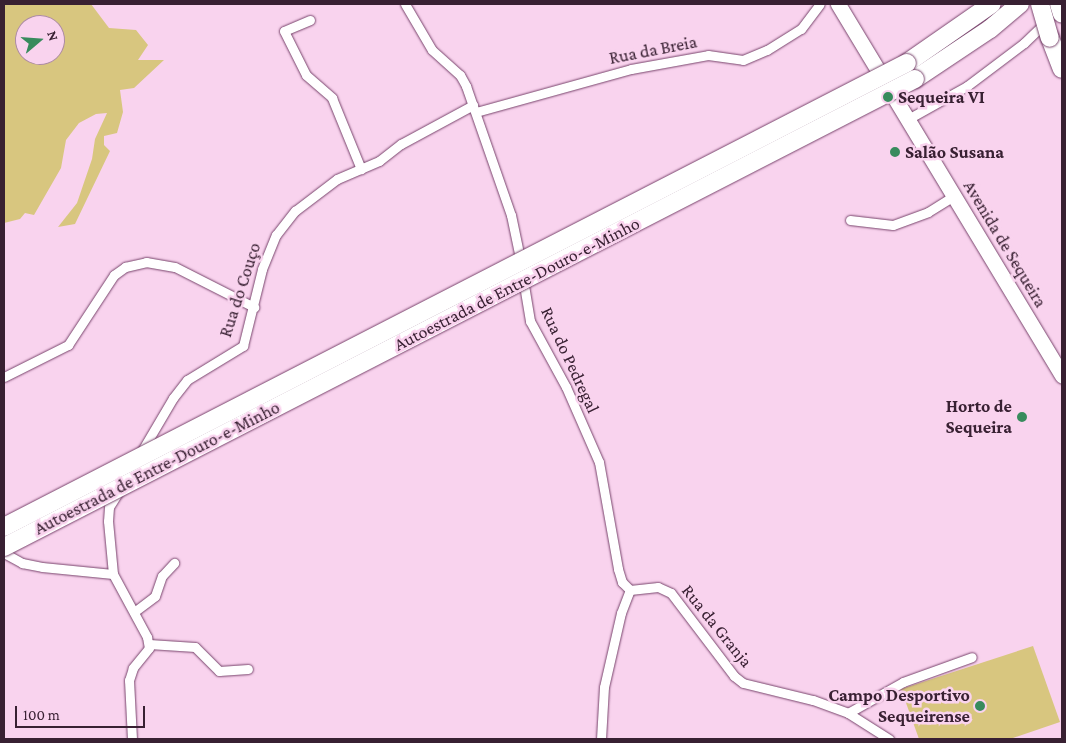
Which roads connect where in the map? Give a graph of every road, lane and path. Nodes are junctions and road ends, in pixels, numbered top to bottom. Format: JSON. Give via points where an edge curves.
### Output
{"nodes":[{"id":1,"x":405,"y":4,"type":"edge"},
{"id":2,"x":820,"y":4,"type":"edge"},
{"id":3,"x":838,"y":4,"type":"edge"},
{"id":4,"x":992,"y":4,"type":"edge"},
{"id":5,"x":1020,"y":4,"type":"edge"},
{"id":6,"x":1040,"y":4,"type":"edge"},
{"id":7,"x":1059,"y":4,"type":"edge"},
{"id":8,"x":1062,"y":7,"type":"edge"},
{"id":9,"x":1062,"y":14,"type":"edge"},
{"id":10,"x":310,"y":20,"type":"dead end"},
{"id":11,"x":1062,"y":68,"type":"edge"},
{"id":12,"x":475,"y":109,"type":"junction"},
{"id":13,"x":908,"y":119,"type":"junction"},
{"id":14,"x":361,"y":169,"type":"junction"},
{"id":15,"x":954,"y":196,"type":"junction"},
{"id":16,"x":850,"y":220,"type":"dead end"},
{"id":17,"x":254,"y":307,"type":"junction"},
{"id":18,"x":1062,"y":376,"type":"edge"},
{"id":19,"x":4,"y":377,"type":"edge"},
{"id":20,"x":4,"y":527,"type":"edge"},
{"id":21,"x":4,"y":547,"type":"edge"},
{"id":22,"x":4,"y":553,"type":"edge"},
{"id":23,"x":174,"y":562,"type":"dead end"},
{"id":24,"x":113,"y":574,"type":"junction"},
{"id":25,"x":630,"y":590,"type":"junction"},
{"id":26,"x":134,"y":612,"type":"junction"},
{"id":27,"x":149,"y":644,"type":"junction"},
{"id":28,"x":972,"y":657,"type":"dead end"},
{"id":29,"x":248,"y":669,"type":"dead end"},
{"id":30,"x":848,"y":713,"type":"junction"},
{"id":31,"x":132,"y":739,"type":"edge"},
{"id":32,"x":601,"y":739,"type":"edge"},
{"id":33,"x":888,"y":739,"type":"edge"}],
"edges":[{"from":1,"to":12,"type":"street","name":"Rua do Pedregal","via":[[432,50],[460,76]]},
{"from":2,"to":12,"type":"street","name":"Rua da Breia","via":[[801,28],[768,50],[743,60],[708,55],[631,69]]},
{"from":3,"to":13,"type":"main road","name":"Avenida de Sequeira"},
{"from":4,"to":20,"type":"highway","name":"Autoestrada de Entre-Douro-e-Minho","bridge":true,"via":[[907,64]]},
{"from":5,"to":21,"type":"highway","name":"Autoestrada de Entre-Douro-e-Minho","bridge":true,"via":[[990,30],[916,79]]},
{"from":6,"to":11,"type":"highway","bridge":true},
{"from":7,"to":9,"type":"highway","bridge":true},
{"from":8,"to":13,"type":"street","via":[[1024,43],[974,80]]},
{"from":10,"to":14,"type":"street","via":[[284,31],[306,75],[332,98]]},
{"from":12,"to":14,"type":"street","name":"Rua do Couço"},
{"from":12,"to":25,"type":"street","name":"Rua do Pedregal","via":[[511,215],[530,322],[566,387],[599,462],[618,569],[622,582]]},
{"from":13,"to":15,"type":"main road","name":"Avenida de Sequeira"},
{"from":14,"to":17,"type":"street","name":"Rua do Couço","via":[[337,179],[302,205],[276,235],[262,269]]},
{"from":15,"to":16,"type":"street","via":[[928,212],[893,225]]},
{"from":15,"to":18,"type":"main road","name":"Avenida de Sequeira"},
{"from":17,"to":19,"type":"street","via":[[175,267],[146,262],[125,266],[114,275],[68,345]]},
{"from":17,"to":24,"type":"street","name":"Rua do Couço","via":[[243,346],[182,386],[109,507],[108,536]]},
{"from":22,"to":24,"type":"street","via":[[28,564]]},
{"from":23,"to":26,"type":"street","via":[[162,576],[155,596]]},
{"from":24,"to":26,"type":"street"},
{"from":25,"to":30,"type":"street","name":"Rua da Granja","via":[[658,587],[671,593],[734,676],[743,683],[813,700]]},
{"from":25,"to":32,"type":"street","via":[[621,613],[604,687]]},
{"from":26,"to":27,"type":"street"},
{"from":27,"to":29,"type":"street","via":[[195,647],[219,671]]},
{"from":27,"to":31,"type":"street","via":[[148,651],[133,668],[129,680]]},
{"from":28,"to":30,"type":"street","via":[[903,682]]},
{"from":30,"to":33,"type":"street","name":"Rua da Granja"}]}
